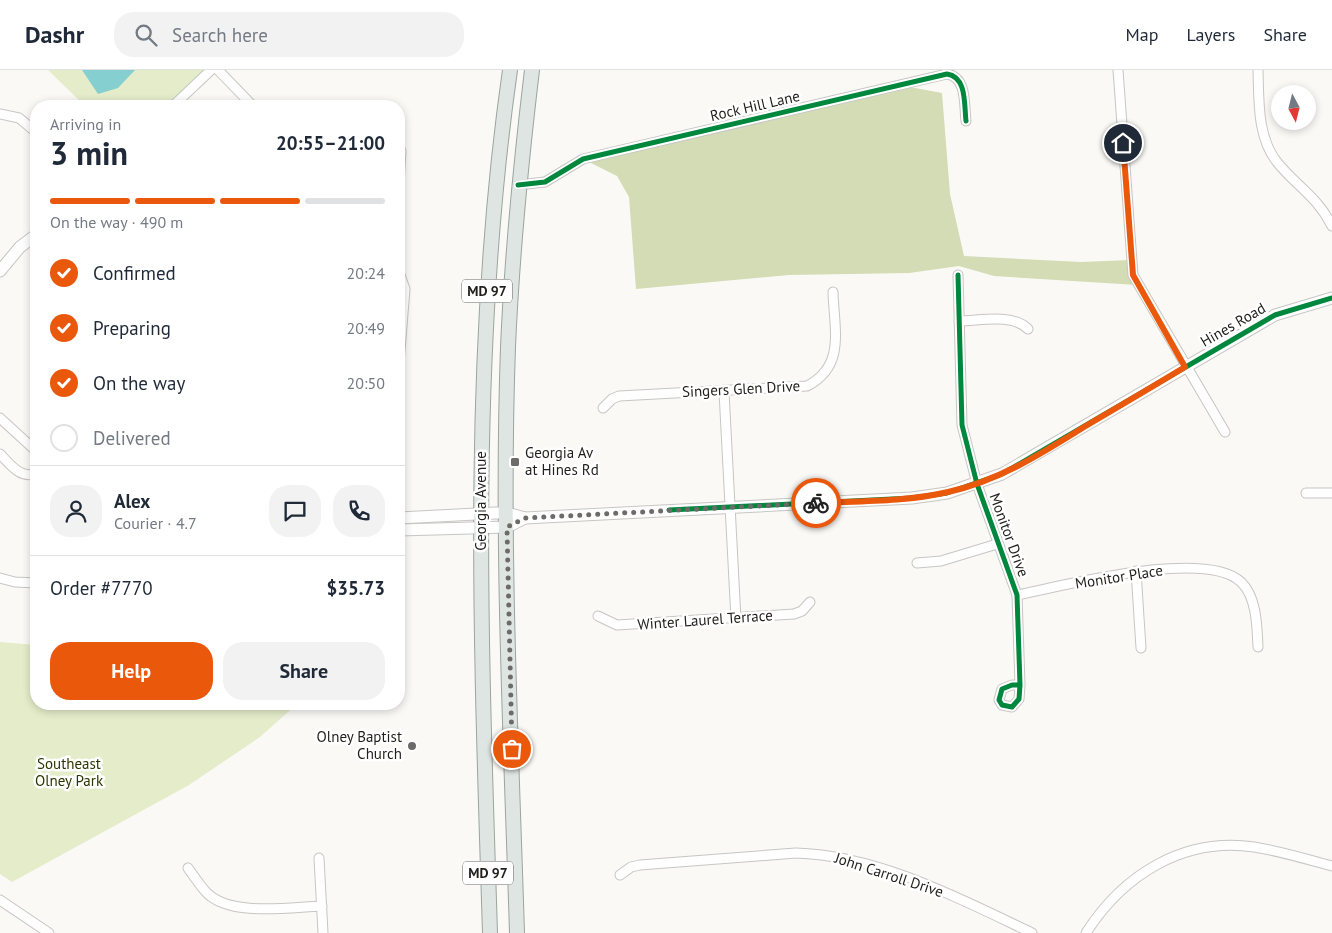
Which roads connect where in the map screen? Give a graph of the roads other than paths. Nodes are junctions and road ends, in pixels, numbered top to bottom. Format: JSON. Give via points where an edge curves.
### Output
{"nodes":[{"id":1,"x":211,"y":70,"type":"edge"},
{"id":2,"x":218,"y":70,"type":"edge"},
{"id":3,"x":510,"y":70,"type":"edge"},
{"id":4,"x":532,"y":70,"type":"edge"},
{"id":5,"x":1118,"y":70,"type":"edge"},
{"id":6,"x":1258,"y":70,"type":"edge"},
{"id":7,"x":178,"y":100,"type":"edge"},
{"id":8,"x":247,"y":100,"type":"edge"},
{"id":9,"x":0,"y":114,"type":"edge"},
{"id":10,"x":966,"y":121,"type":"dead end"},
{"id":11,"x":30,"y":127,"type":"edge"},
{"id":12,"x":518,"y":185,"type":"junction"},
{"id":13,"x":1332,"y":226,"type":"edge"},
{"id":14,"x":30,"y":240,"type":"edge"},
{"id":15,"x":0,"y":271,"type":"edge"},
{"id":16,"x":958,"y":275,"type":"dead end"},
{"id":17,"x":833,"y":292,"type":"dead end"},
{"id":18,"x":1332,"y":298,"type":"edge"},
{"id":19,"x":959,"y":321,"type":"junction"},
{"id":20,"x":1028,"y":329,"type":"dead end"},
{"id":21,"x":1185,"y":367,"type":"junction"},
{"id":22,"x":724,"y":392,"type":"junction"},
{"id":23,"x":603,"y":408,"type":"dead end"},
{"id":24,"x":0,"y":418,"type":"edge"},
{"id":25,"x":1225,"y":432,"type":"dead end"},
{"id":26,"x":30,"y":446,"type":"edge"},
{"id":27,"x":0,"y":454,"type":"edge"},
{"id":28,"x":30,"y":475,"type":"edge"},
{"id":29,"x":977,"y":484,"type":"junction"},
{"id":30,"x":1332,"y":493,"type":"edge"},
{"id":31,"x":1306,"y":494,"type":"dead end"},
{"id":32,"x":730,"y":507,"type":"junction"},
{"id":33,"x":481,"y":513,"type":"junction"},
{"id":34,"x":405,"y":518,"type":"edge"},
{"id":35,"x":507,"y":520,"type":"junction"},
{"id":36,"x":481,"y":528,"type":"junction"},
{"id":37,"x":405,"y":530,"type":"edge"},
{"id":38,"x":997,"y":544,"type":"junction"},
{"id":39,"x":917,"y":563,"type":"dead end"},
{"id":40,"x":1136,"y":571,"type":"junction"},
{"id":41,"x":0,"y":578,"type":"edge"},
{"id":42,"x":30,"y":583,"type":"edge"},
{"id":43,"x":1017,"y":595,"type":"junction"},
{"id":44,"x":810,"y":602,"type":"dead end"},
{"id":45,"x":598,"y":616,"type":"dead end"},
{"id":46,"x":736,"y":619,"type":"junction"},
{"id":47,"x":1258,"y":647,"type":"dead end"},
{"id":48,"x":1141,"y":648,"type":"dead end"},
{"id":49,"x":1020,"y":685,"type":"dead end"},
{"id":50,"x":319,"y":858,"type":"dead end"},
{"id":51,"x":1332,"y":866,"type":"edge"},
{"id":52,"x":188,"y":868,"type":"dead end"},
{"id":53,"x":620,"y":875,"type":"dead end"},
{"id":54,"x":0,"y":900,"type":"edge"},
{"id":55,"x":322,"y":906,"type":"junction"},
{"id":56,"x":49,"y":933,"type":"edge"},
{"id":57,"x":323,"y":933,"type":"edge"},
{"id":58,"x":490,"y":933,"type":"edge"},
{"id":59,"x":517,"y":933,"type":"edge"},
{"id":60,"x":1032,"y":933,"type":"edge"},
{"id":61,"x":1086,"y":933,"type":"edge"}],
"edges":[{"from":1,"to":7,"type":"street"},
{"from":2,"to":8,"type":"street"},
{"from":3,"to":33,"type":"main road","name":"Georgia Avenue","number":"MD 97","via":[[497,161],[488,279],[483,360]]},
{"from":4,"to":12,"type":"main road","name":"Georgia Avenue","number":"MD 97"},
{"from":5,"to":21,"type":"street","via":[[1133,275]]},
{"from":6,"to":13,"type":"street","via":[[1259,110],[1266,142],[1277,162],[1310,193]]},
{"from":9,"to":11,"type":"street","via":[[19,118]]},
{"from":10,"to":12,"type":"street","name":"Rock Hill Lane","via":[[960,81],[955,75],[947,74],[583,159],[545,182]]},
{"from":12,"to":35,"type":"main road","name":"Georgia Avenue","number":"MD 97","via":[[508,347]]},
{"from":14,"to":15,"type":"street"},
{"from":16,"to":19,"type":"street","name":"Monitor Drive"},
{"from":17,"to":22,"type":"street","name":"Singers Glen Drive","via":[[835,354],[829,370],[820,379],[807,386]]},
{"from":18,"to":21,"type":"street","name":"Hines Road","via":[[1275,315]]},
{"from":19,"to":20,"type":"street","via":[[1013,320]]},
{"from":19,"to":29,"type":"street","name":"Monitor Drive","via":[[962,425]]},
{"from":21,"to":25,"type":"street"},
{"from":21,"to":29,"type":"street","name":"Hines Road","via":[[1043,452]]},
{"from":22,"to":23,"type":"street","name":"Singers Glen Drive","via":[[619,396]]},
{"from":22,"to":32,"type":"street"},
{"from":24,"to":26,"type":"street"},
{"from":27,"to":28,"type":"street","via":[[18,472]]},
{"from":29,"to":32,"type":"street","name":"Hines Road","via":[[912,498]]},
{"from":29,"to":38,"type":"street","name":"Monitor Drive"},
{"from":30,"to":31,"type":"street"},
{"from":32,"to":35,"type":"street","name":"Hines Road"},
{"from":32,"to":46,"type":"street"},
{"from":33,"to":34,"type":"street"},
{"from":33,"to":35,"type":"street"},
{"from":33,"to":36,"type":"main road","name":"Georgia Avenue","number":"MD 97"},
{"from":35,"to":36,"type":"street"},
{"from":35,"to":59,"type":"main road","name":"Georgia Avenue","number":"MD 97"},
{"from":36,"to":37,"type":"street"},
{"from":36,"to":58,"type":"main road","name":"Georgia Avenue","number":"MD 97"},
{"from":38,"to":39,"type":"street","via":[[941,562]]},
{"from":38,"to":43,"type":"street","name":"Monitor Drive"},
{"from":40,"to":43,"type":"street","name":"Monitor Place"},
{"from":40,"to":47,"type":"street","name":"Monitor Place","via":[[1214,569],[1242,582],[1250,595]]},
{"from":40,"to":48,"type":"street"},
{"from":41,"to":42,"type":"street"},
{"from":43,"to":49,"type":"street","name":"Monitor Drive"},
{"from":44,"to":46,"type":"street","name":"Winter Laurel Terrace","via":[[794,614]]},
{"from":45,"to":46,"type":"street","name":"Winter Laurel Terrace","via":[[617,625]]},
{"from":50,"to":55,"type":"street"},
{"from":51,"to":61,"type":"street","via":[[1253,847],[1228,846],[1192,851],[1156,864],[1128,882],[1101,909]]},
{"from":52,"to":55,"type":"street","via":[[207,893],[228,906]]},
{"from":53,"to":60,"type":"street","name":"John Carroll Drive","via":[[640,865],[820,854],[848,859],[913,880]]},
{"from":54,"to":56,"type":"street"},
{"from":55,"to":57,"type":"street"}]}
